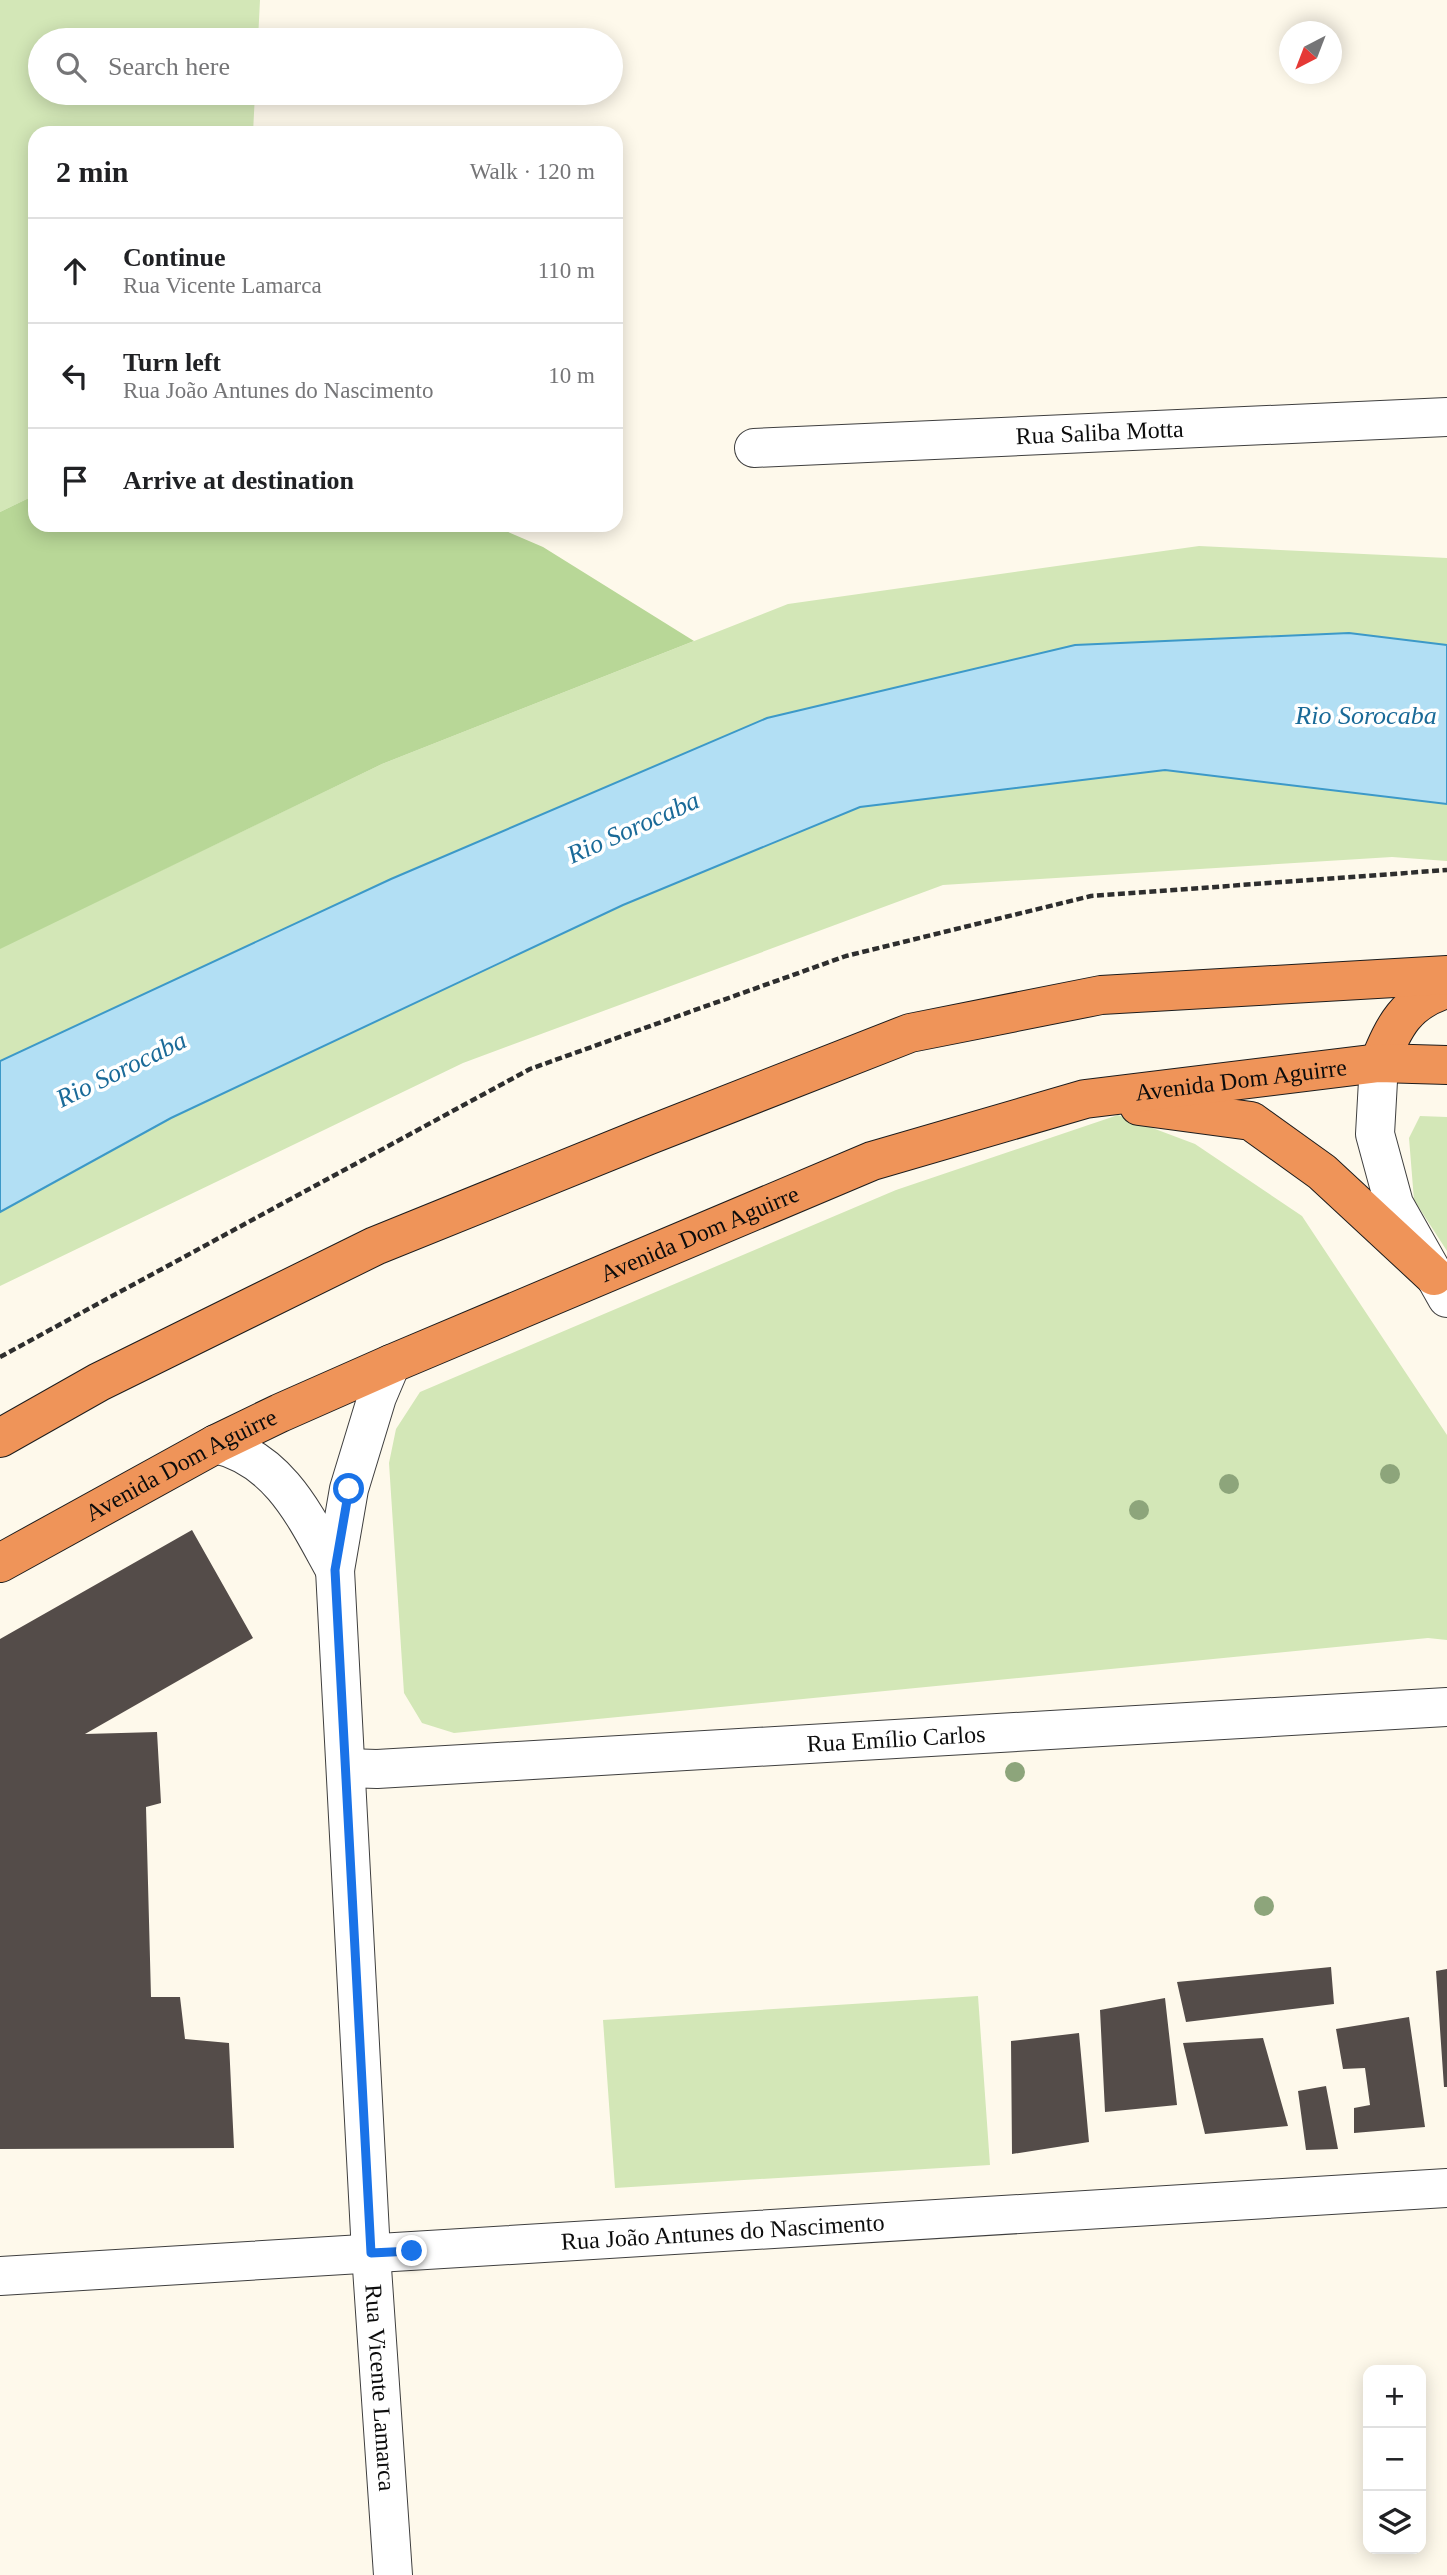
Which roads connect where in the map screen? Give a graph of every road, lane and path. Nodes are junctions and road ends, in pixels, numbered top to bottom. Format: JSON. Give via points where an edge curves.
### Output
{"nodes":[{"id":1,"x":1447,"y":417,"type":"edge"},
{"id":2,"x":754,"y":448,"type":"dead end"},
{"id":3,"x":1447,"y":870,"type":"edge"},
{"id":4,"x":1447,"y":975,"type":"edge"},
{"id":5,"x":1447,"y":989,"type":"edge"},
{"id":6,"x":1379,"y":1063,"type":"junction"},
{"id":7,"x":1447,"y":1065,"type":"edge"},
{"id":8,"x":1085,"y":1098,"type":"junction"},
{"id":9,"x":1443,"y":1286,"type":"edge"},
{"id":10,"x":0,"y":1357,"type":"edge"},
{"id":11,"x":391,"y":1364,"type":"junction"},
{"id":12,"x":0,"y":1438,"type":"edge"},
{"id":13,"x":216,"y":1444,"type":"junction"},
{"id":14,"x":0,"y":1563,"type":"edge"},
{"id":15,"x":335,"y":1570,"type":"junction"},
{"id":16,"x":1447,"y":1707,"type":"edge"},
{"id":17,"x":346,"y":1768,"type":"junction"},
{"id":18,"x":1447,"y":2188,"type":"edge"},
{"id":19,"x":371,"y":2253,"type":"junction"},
{"id":20,"x":0,"y":2276,"type":"edge"},
{"id":21,"x":393,"y":2575,"type":"edge"}],
"edges":[{"from":1,"to":2,"type":"street","name":"Rua Saliba Motta"},
{"from":3,"to":10,"type":"path","via":[[1091,896],[846,956],[530,1069]]},
{"from":4,"to":12,"type":"highway","via":[[1101,995],[910,1033],[375,1246],[99,1382]]},
{"from":5,"to":6,"type":"highway","via":[[1429,994],[1401,1017]]},
{"from":6,"to":7,"type":"highway","name":"Avenida Dom Aguirre"},
{"from":6,"to":8,"type":"highway","name":"Avenida Dom Aguirre"},
{"from":6,"to":9,"type":"street","via":[[1375,1134],[1394,1204]]},
{"from":8,"to":9,"type":"highway","via":[[1251,1121],[1322,1172]]},
{"from":8,"to":11,"type":"highway","name":"Avenida Dom Aguirre","via":[[872,1161]]},
{"from":11,"to":13,"type":"highway","name":"Avenida Dom Aguirre"},
{"from":11,"to":15,"type":"street","name":"Rua Vicente Lamarca","via":[[349,1489]]},
{"from":13,"to":14,"type":"highway","name":"Avenida Dom Aguirre"},
{"from":13,"to":15,"type":"street","name":"Rua Vicente Lamarca","via":[[232,1448],[275,1476],[295,1499]]},
{"from":15,"to":17,"type":"street","name":"Rua Vicente Lamarca"},
{"from":16,"to":17,"type":"street","name":"Rua Emílio Carlos"},
{"from":17,"to":19,"type":"street","name":"Rua Vicente Lamarca"},
{"from":18,"to":19,"type":"street","name":"Rua João Antunes do Nascimento"},
{"from":19,"to":20,"type":"street","name":"Rua João Antunes do Nascimento"},
{"from":19,"to":21,"type":"street","name":"Rua Vicente Lamarca"}]}
